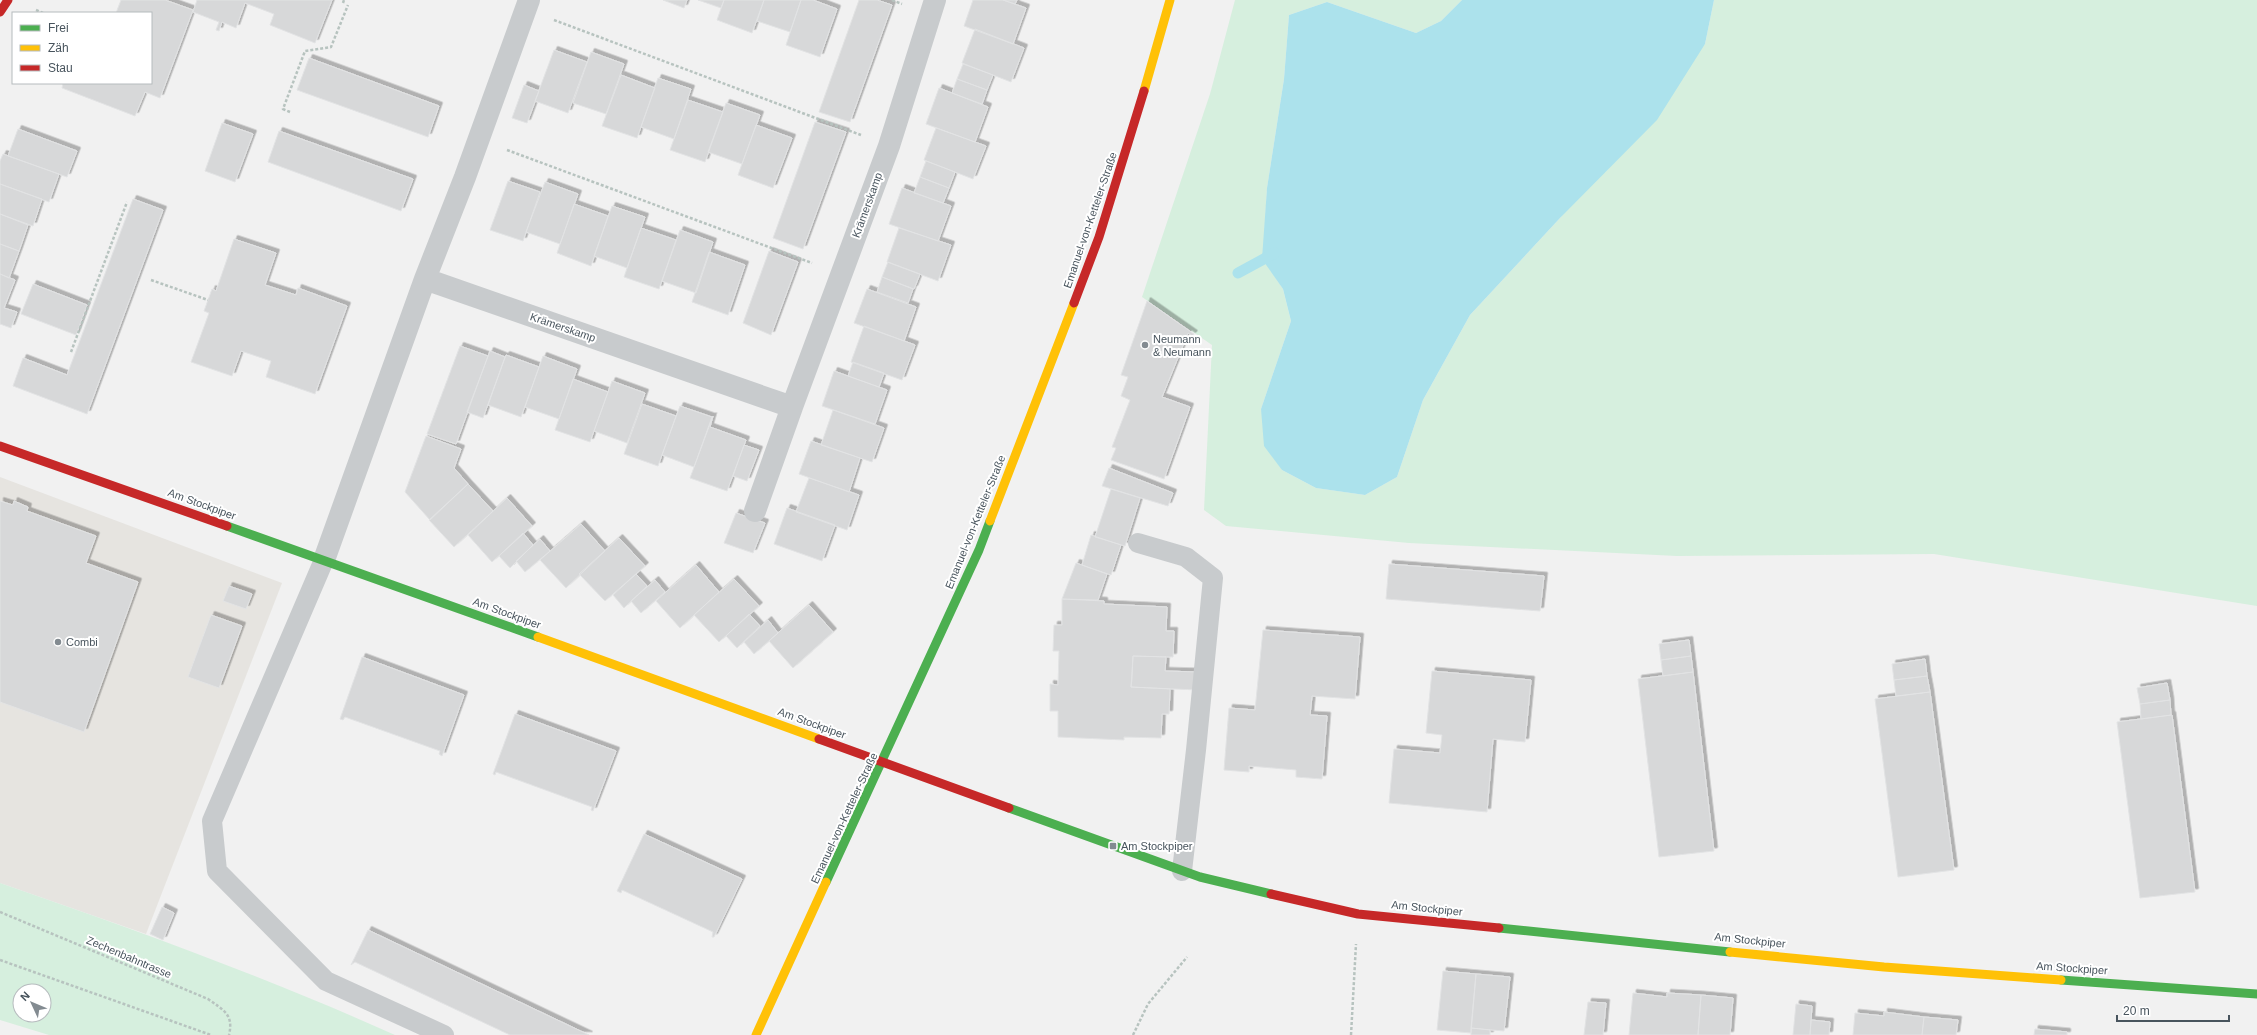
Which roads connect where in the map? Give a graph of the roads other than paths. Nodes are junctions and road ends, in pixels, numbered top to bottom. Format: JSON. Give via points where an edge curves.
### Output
{"nodes":[{"id":1,"x":8,"y":0,"type":"edge"},
{"id":2,"x":935,"y":0,"type":"edge"},
{"id":3,"x":1170,"y":0,"type":"edge"},
{"id":4,"x":528,"y":5,"type":"edge"},
{"id":5,"x":0,"y":12,"type":"edge"},
{"id":6,"x":425,"y":279,"type":"junction"},
{"id":7,"x":792,"y":407,"type":"junction"},
{"id":8,"x":0,"y":446,"type":"edge"},
{"id":9,"x":756,"y":511,"type":"dead end"},
{"id":10,"x":1138,"y":543,"type":"dead end"},
{"id":11,"x":324,"y":560,"type":"junction"},
{"id":12,"x":883,"y":762,"type":"junction"},
{"id":13,"x":1182,"y":871,"type":"junction"},
{"id":14,"x":2257,"y":994,"type":"edge"},
{"id":15,"x":444,"y":1035,"type":"edge"},
{"id":16,"x":756,"y":1035,"type":"edge"}],
"edges":[{"from":1,"to":5,"type":"street"},
{"from":2,"to":7,"type":"street","name":"Krämerskamp","via":[[889,146]]},
{"from":3,"to":12,"type":"street","name":"Emanuel-von-Ketteler-Straße","via":[[1162,34],[1099,237],[979,550]]},
{"from":4,"to":6,"type":"street"},
{"from":6,"to":7,"type":"street","name":"Krämerskamp"},
{"from":6,"to":11,"type":"street"},
{"from":7,"to":9,"type":"street","name":"Krämerskamp"},
{"from":8,"to":11,"type":"street","name":"Am Stockpiper"},
{"from":10,"to":13,"type":"lane","via":[[1186,557],[1213,578]]},
{"from":11,"to":12,"type":"street","name":"Am Stockpiper"},
{"from":11,"to":15,"type":"lane","via":[[212,821],[217,871],[326,981]]},
{"from":12,"to":13,"type":"street","name":"Am Stockpiper"},
{"from":12,"to":16,"type":"street","name":"Emanuel-von-Ketteler-Straße"},
{"from":13,"to":14,"type":"street","name":"Am Stockpiper","via":[[1200,878],[1358,914],[1884,966]]}]}
